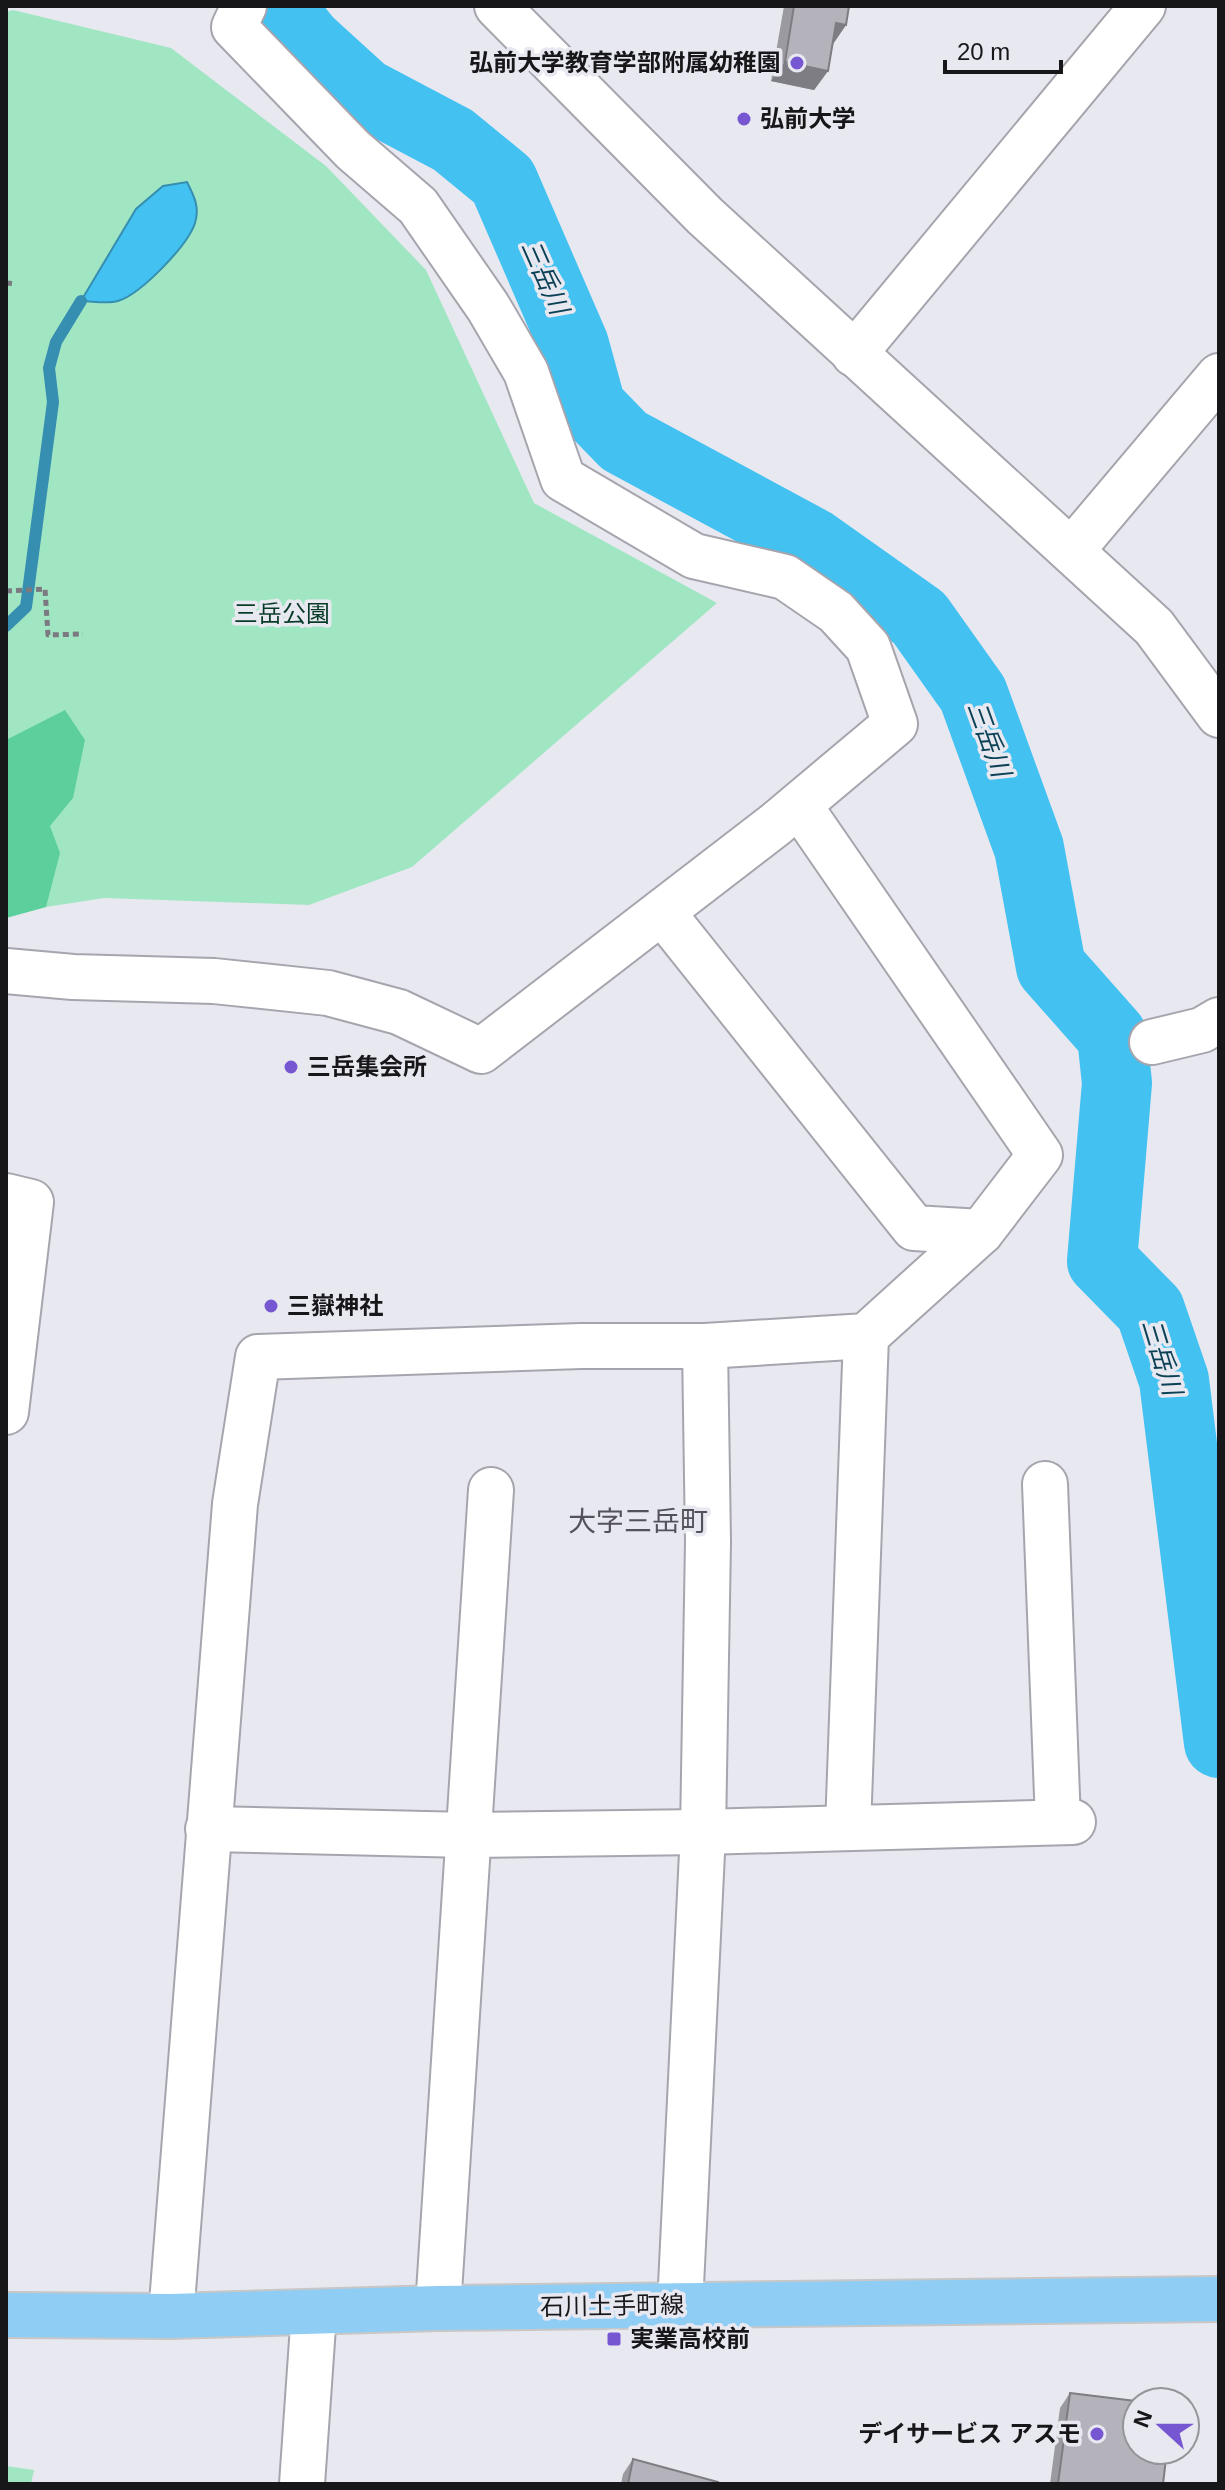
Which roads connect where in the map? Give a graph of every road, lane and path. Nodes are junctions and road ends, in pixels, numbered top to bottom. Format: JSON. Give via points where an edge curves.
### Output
{"nodes":[{"id":1,"x":244,"y":6,"type":"edge"},
{"id":2,"x":497,"y":6,"type":"edge"},
{"id":3,"x":1143,"y":6,"type":"edge"},
{"id":4,"x":6,"y":283,"type":"edge"},
{"id":5,"x":16,"y":284,"type":"dead end"},
{"id":6,"x":854,"y":354,"type":"junction"},
{"id":7,"x":1219,"y":376,"type":"edge"},
{"id":8,"x":1072,"y":550,"type":"junction"},
{"id":9,"x":6,"y":591,"type":"edge"},
{"id":10,"x":83,"y":634,"type":"dead end"},
{"id":11,"x":1219,"y":715,"type":"edge"},
{"id":12,"x":799,"y":805,"type":"junction"},
{"id":13,"x":662,"y":912,"type":"junction"},
{"id":14,"x":6,"y":971,"type":"edge"},
{"id":15,"x":1219,"y":1020,"type":"edge"},
{"id":16,"x":1152,"y":1042,"type":"dead end"},
{"id":17,"x":6,"y":1196,"type":"edge"},
{"id":18,"x":981,"y":1232,"type":"junction"},
{"id":19,"x":866,"y":1336,"type":"junction"},
{"id":20,"x":705,"y":1346,"type":"junction"},
{"id":21,"x":6,"y":1412,"type":"edge"},
{"id":22,"x":1045,"y":1484,"type":"dead end"},
{"id":23,"x":491,"y":1490,"type":"dead end"},
{"id":24,"x":848,"y":1828,"type":"junction"},
{"id":25,"x":208,"y":1829,"type":"junction"},
{"id":26,"x":703,"y":1832,"type":"junction"},
{"id":27,"x":468,"y":1835,"type":"junction"},
{"id":28,"x":1219,"y":2299,"type":"edge"},
{"id":29,"x":680,"y":2306,"type":"junction"},
{"id":30,"x":438,"y":2308,"type":"junction"},
{"id":31,"x":314,"y":2312,"type":"junction"},
{"id":32,"x":6,"y":2315,"type":"edge"},
{"id":33,"x":171,"y":2316,"type":"junction"},
{"id":34,"x":302,"y":2484,"type":"edge"}],
"edges":[{"from":1,"to":12,"type":"street","via":[[234,27],[353,150],[418,206],[488,307],[526,372],[563,479],[694,556],[785,577],[836,612],[868,647],[895,724]]},
{"from":2,"to":6,"type":"street","via":[[705,216]]},
{"from":3,"to":6,"type":"street"},
{"from":4,"to":5,"type":"path"},
{"from":6,"to":8,"type":"street"},
{"from":7,"to":8,"type":"street"},
{"from":8,"to":11,"type":"street","via":[[1154,627]]},
{"from":9,"to":10,"type":"path","via":[[45,589],[48,635]]},
{"from":12,"to":13,"type":"street"},
{"from":12,"to":18,"type":"street","via":[[1040,1155]]},
{"from":13,"to":14,"type":"street","via":[[481,1051],[399,1012],[328,993],[214,981]]},
{"from":13,"to":18,"type":"street","via":[[914,1228]]},
{"from":15,"to":16,"type":"street","via":[[1202,1030]]},
{"from":17,"to":21,"type":"street","via":[[31,1202]]},
{"from":18,"to":19,"type":"street"},
{"from":19,"to":20,"type":"street"},
{"from":19,"to":24,"type":"street"},
{"from":20,"to":25,"type":"street","via":[[258,1357],[235,1504]]},
{"from":20,"to":26,"type":"street"},
{"from":22,"to":24,"type":"street","via":[[1065,1822]]},
{"from":23,"to":27,"type":"street"},
{"from":24,"to":26,"type":"street"},
{"from":25,"to":27,"type":"street"},
{"from":25,"to":33,"type":"street"},
{"from":26,"to":27,"type":"street"},
{"from":26,"to":29,"type":"street"},
{"from":27,"to":30,"type":"street"},
{"from":28,"to":29,"type":"main road","name":"石川土手町線"},
{"from":29,"to":30,"type":"main road","name":"石川土手町線"},
{"from":30,"to":31,"type":"main road","name":"石川土手町線"},
{"from":31,"to":33,"type":"main road","name":"石川土手町線"},
{"from":31,"to":34,"type":"street"},
{"from":32,"to":33,"type":"main road","name":"石川土手町線"}]}
